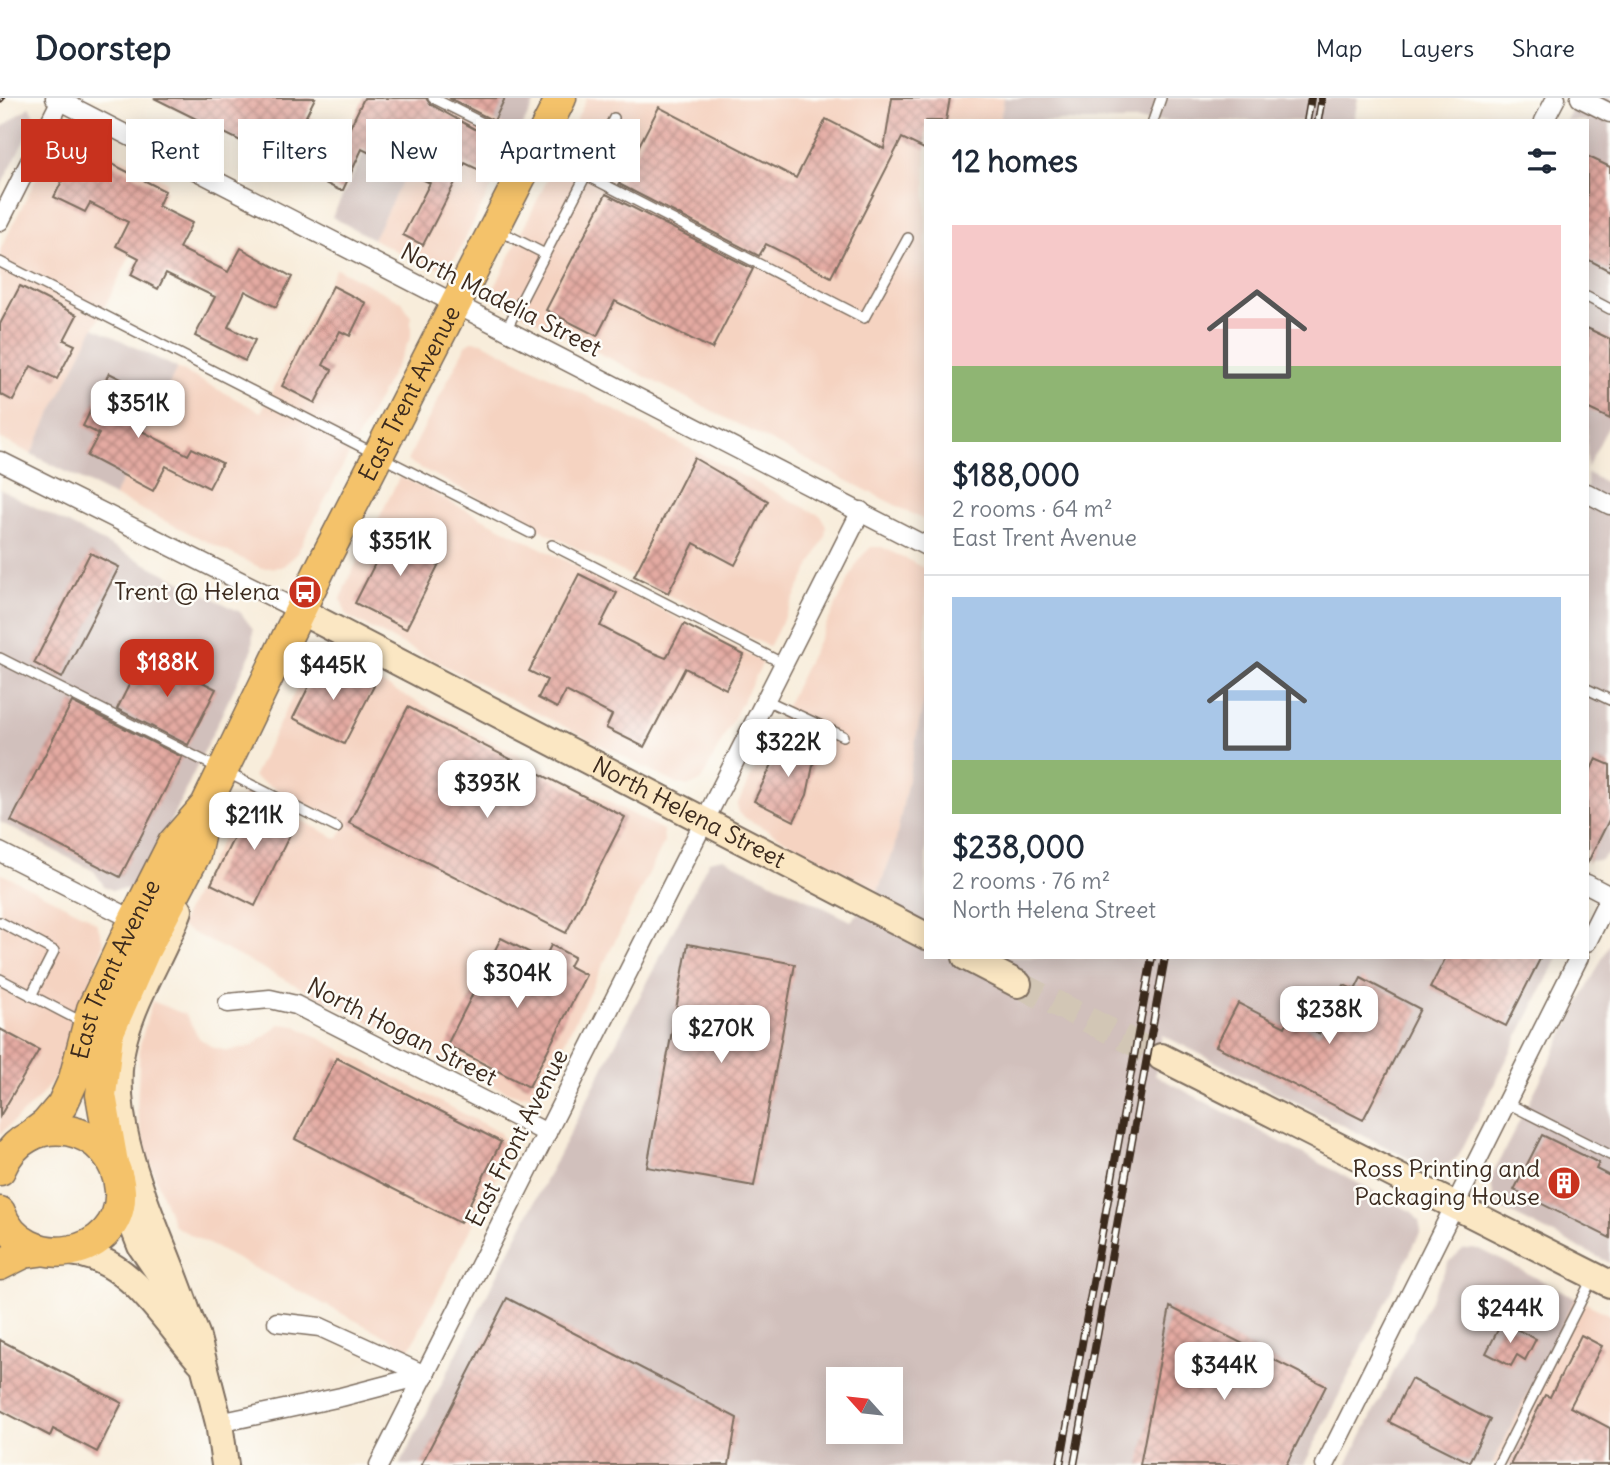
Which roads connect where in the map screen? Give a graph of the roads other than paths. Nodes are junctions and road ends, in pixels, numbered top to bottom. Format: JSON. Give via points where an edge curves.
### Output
{"nodes":[{"id":1,"x":433,"y":98,"type":"edge"},
{"id":2,"x":561,"y":98,"type":"edge"},
{"id":3,"x":1161,"y":98,"type":"edge"},
{"id":4,"x":1556,"y":98,"type":"edge"},
{"id":5,"x":1580,"y":98,"type":"edge"},
{"id":6,"x":59,"y":99,"type":"edge"},
{"id":7,"x":1610,"y":113,"type":"edge"},
{"id":8,"x":550,"y":119,"type":"edge"},
{"id":9,"x":1154,"y":119,"type":"edge"},
{"id":10,"x":1545,"y":119,"type":"edge"},
{"id":11,"x":476,"y":120,"type":"edge"},
{"id":12,"x":518,"y":182,"type":"edge"},
{"id":13,"x":582,"y":182,"type":"edge"},
{"id":14,"x":600,"y":182,"type":"edge"},
{"id":15,"x":0,"y":221,"type":"edge"},
{"id":16,"x":495,"y":228,"type":"junction"},
{"id":17,"x":908,"y":238,"type":"dead end"},
{"id":18,"x":545,"y":254,"type":"junction"},
{"id":19,"x":0,"y":262,"type":"edge"},
{"id":20,"x":1589,"y":298,"type":"edge"},
{"id":21,"x":456,"y":305,"type":"junction"},
{"id":22,"x":1610,"y":309,"type":"edge"},
{"id":23,"x":506,"y":330,"type":"junction"},
{"id":24,"x":378,"y":456,"type":"junction"},
{"id":25,"x":0,"y":461,"type":"edge"},
{"id":26,"x":1589,"y":494,"type":"edge"},
{"id":27,"x":1610,"y":505,"type":"edge"},
{"id":28,"x":861,"y":511,"type":"junction"},
{"id":29,"x":530,"y":533,"type":"dead end"},
{"id":30,"x":552,"y":545,"type":"dead end"},
{"id":31,"x":924,"y":545,"type":"edge"},
{"id":32,"x":300,"y":611,"type":"junction"},
{"id":33,"x":0,"y":657,"type":"edge"},
{"id":34,"x":784,"y":664,"type":"junction"},
{"id":35,"x":1589,"y":690,"type":"edge"},
{"id":36,"x":766,"y":699,"type":"junction"},
{"id":37,"x":1610,"y":700,"type":"edge"},
{"id":38,"x":843,"y":736,"type":"dead end"},
{"id":39,"x":223,"y":772,"type":"junction"},
{"id":40,"x":206,"y":805,"type":"junction"},
{"id":41,"x":705,"y":822,"type":"junction"},
{"id":42,"x":337,"y":828,"type":"dead end"},
{"id":43,"x":0,"y":852,"type":"edge"},
{"id":44,"x":195,"y":855,"type":"junction"},
{"id":45,"x":1589,"y":885,"type":"edge"},
{"id":46,"x":1610,"y":896,"type":"edge"},
{"id":47,"x":0,"y":922,"type":"edge"},
{"id":48,"x":144,"y":926,"type":"junction"},
{"id":49,"x":924,"y":935,"type":"edge"},
{"id":50,"x":1589,"y":938,"type":"edge"},
{"id":51,"x":970,"y":959,"type":"edge"},
{"id":52,"x":1579,"y":959,"type":"edge"},
{"id":53,"x":0,"y":979,"type":"edge"},
{"id":54,"x":1018,"y":985,"type":"tunnel mouth"},
{"id":55,"x":31,"y":996,"type":"junction"},
{"id":56,"x":228,"y":1003,"type":"dead end"},
{"id":57,"x":87,"y":1024,"type":"junction"},
{"id":58,"x":1161,"y":1058,"type":"tunnel mouth"},
{"id":59,"x":1507,"y":1103,"type":"junction"},
{"id":60,"x":548,"y":1133,"type":"junction"},
{"id":61,"x":16,"y":1142,"type":"edge"},
{"id":62,"x":1610,"y":1155,"type":"edge"},
{"id":63,"x":113,"y":1163,"type":"junction"},
{"id":64,"x":0,"y":1170,"type":"edge"},
{"id":65,"x":120,"y":1192,"type":"junction"},
{"id":66,"x":1455,"y":1206,"type":"junction"},
{"id":67,"x":0,"y":1212,"type":"edge"},
{"id":68,"x":39,"y":1251,"type":"junction"},
{"id":69,"x":71,"y":1252,"type":"junction"},
{"id":70,"x":0,"y":1265,"type":"edge"},
{"id":71,"x":1602,"y":1280,"type":"edge"},
{"id":72,"x":188,"y":1315,"type":"junction"},
{"id":73,"x":277,"y":1322,"type":"dead end"},
{"id":74,"x":201,"y":1362,"type":"junction"},
{"id":75,"x":425,"y":1375,"type":"junction"},
{"id":76,"x":219,"y":1423,"type":"junction"},
{"id":77,"x":225,"y":1465,"type":"edge"},
{"id":78,"x":379,"y":1465,"type":"edge"},
{"id":79,"x":1325,"y":1465,"type":"edge"},
{"id":80,"x":1498,"y":1465,"type":"edge"}],
"edges":[{"from":1,"to":11,"type":"lane"},
{"from":2,"to":8,"type":"main road","name":"East Trent Avenue"},
{"from":3,"to":9,"type":"lane"},
{"from":4,"to":10,"type":"street"},
{"from":5,"to":7,"type":"street"},
{"from":6,"to":15,"type":"street"},
{"from":6,"to":21,"type":"street","name":"North Madelia Street"},
{"from":12,"to":16,"type":"main road","name":"East Trent Avenue"},
{"from":13,"to":18,"type":"lane"},
{"from":14,"to":17,"type":"lane","via":[[864,318]]},
{"from":16,"to":18,"type":"lane"},
{"from":16,"to":21,"type":"main road","name":"East Trent Avenue"},
{"from":18,"to":23,"type":"lane"},
{"from":19,"to":24,"type":"lane"},
{"from":20,"to":22,"type":"lane"},
{"from":21,"to":23,"type":"street","name":"North Madelia Street"},
{"from":21,"to":24,"type":"main road","name":"East Trent Avenue"},
{"from":23,"to":28,"type":"street","name":"North Madelia Street"},
{"from":24,"to":29,"type":"lane"},
{"from":24,"to":32,"type":"main road","name":"East Trent Avenue"},
{"from":25,"to":32,"type":"street","name":"North Helena Street"},
{"from":26,"to":27,"type":"street"},
{"from":28,"to":31,"type":"street","name":"North Madelia Street"},
{"from":28,"to":34,"type":"street","name":"East Front Avenue"},
{"from":30,"to":34,"type":"lane"},
{"from":32,"to":39,"type":"main road","name":"East Trent Avenue"},
{"from":32,"to":41,"type":"street","name":"North Helena Street"},
{"from":33,"to":39,"type":"lane"},
{"from":34,"to":36,"type":"street","name":"East Front Avenue"},
{"from":35,"to":37,"type":"lane"},
{"from":36,"to":38,"type":"lane"},
{"from":36,"to":41,"type":"street","name":"East Front Avenue"},
{"from":39,"to":40,"type":"main road","name":"East Trent Avenue"},
{"from":39,"to":42,"type":"lane"},
{"from":40,"to":44,"type":"main road","name":"East Trent Avenue"},
{"from":40,"to":48,"type":"main road","name":"East Trent Avenue","via":[[173,843]]},
{"from":41,"to":49,"type":"street","name":"North Helena Street"},
{"from":41,"to":60,"type":"street","name":"East Front Avenue"},
{"from":43,"to":48,"type":"street"},
{"from":44,"to":48,"type":"main road","name":"East Trent Avenue"},
{"from":44,"to":72,"type":"street","via":[[178,913],[129,1021],[119,1074],[124,1125],[140,1191]]},
{"from":45,"to":46,"type":"street"},
{"from":46,"to":50,"type":"street"},
{"from":47,"to":55,"type":"lane","via":[[54,951]]},
{"from":48,"to":57,"type":"main road","name":"East Trent Avenue"},
{"from":48,"to":63,"type":"main road","name":"East Trent Avenue","via":[[103,1053],[102,1113]]},
{"from":51,"to":54,"type":"street"},
{"from":52,"to":59,"type":"street"},
{"from":53,"to":55,"type":"lane"},
{"from":55,"to":57,"type":"lane"},
{"from":56,"to":60,"type":"street","name":"North Hogan Street","via":[[270,999],[296,1005]]},
{"from":57,"to":61,"type":"main road","name":"East Trent Avenue","via":[[74,1079],[62,1105],[46,1124]]},
{"from":58,"to":66,"type":"street"},
{"from":59,"to":62,"type":"lane"},
{"from":59,"to":66,"type":"street"},
{"from":60,"to":75,"type":"street","name":"East Front Avenue"},
{"from":61,"to":63,"type":"main road","via":[[53,1129],[77,1132],[98,1144]]},
{"from":61,"to":64,"type":"main road","name":"East Trent Avenue"},
{"from":63,"to":65,"type":"main road","name":"East Trent Avenue"},
{"from":65,"to":69,"type":"main road","via":[[106,1230]]},
{"from":65,"to":72,"type":"street","via":[[144,1251]]},
{"from":66,"to":71,"type":"street"},
{"from":66,"to":79,"type":"street"},
{"from":67,"to":68,"type":"main road","via":[[12,1233]]},
{"from":68,"to":69,"type":"main road"},
{"from":68,"to":70,"type":"main road"},
{"from":69,"to":74,"type":"street","via":[[96,1256],[122,1273]]},
{"from":71,"to":80,"type":"lane"},
{"from":72,"to":74,"type":"street"},
{"from":73,"to":75,"type":"street","via":[[320,1327]]},
{"from":74,"to":76,"type":"street"},
{"from":75,"to":76,"type":"street"},
{"from":75,"to":78,"type":"street","name":"East Front Avenue"},
{"from":76,"to":77,"type":"street"}]}
